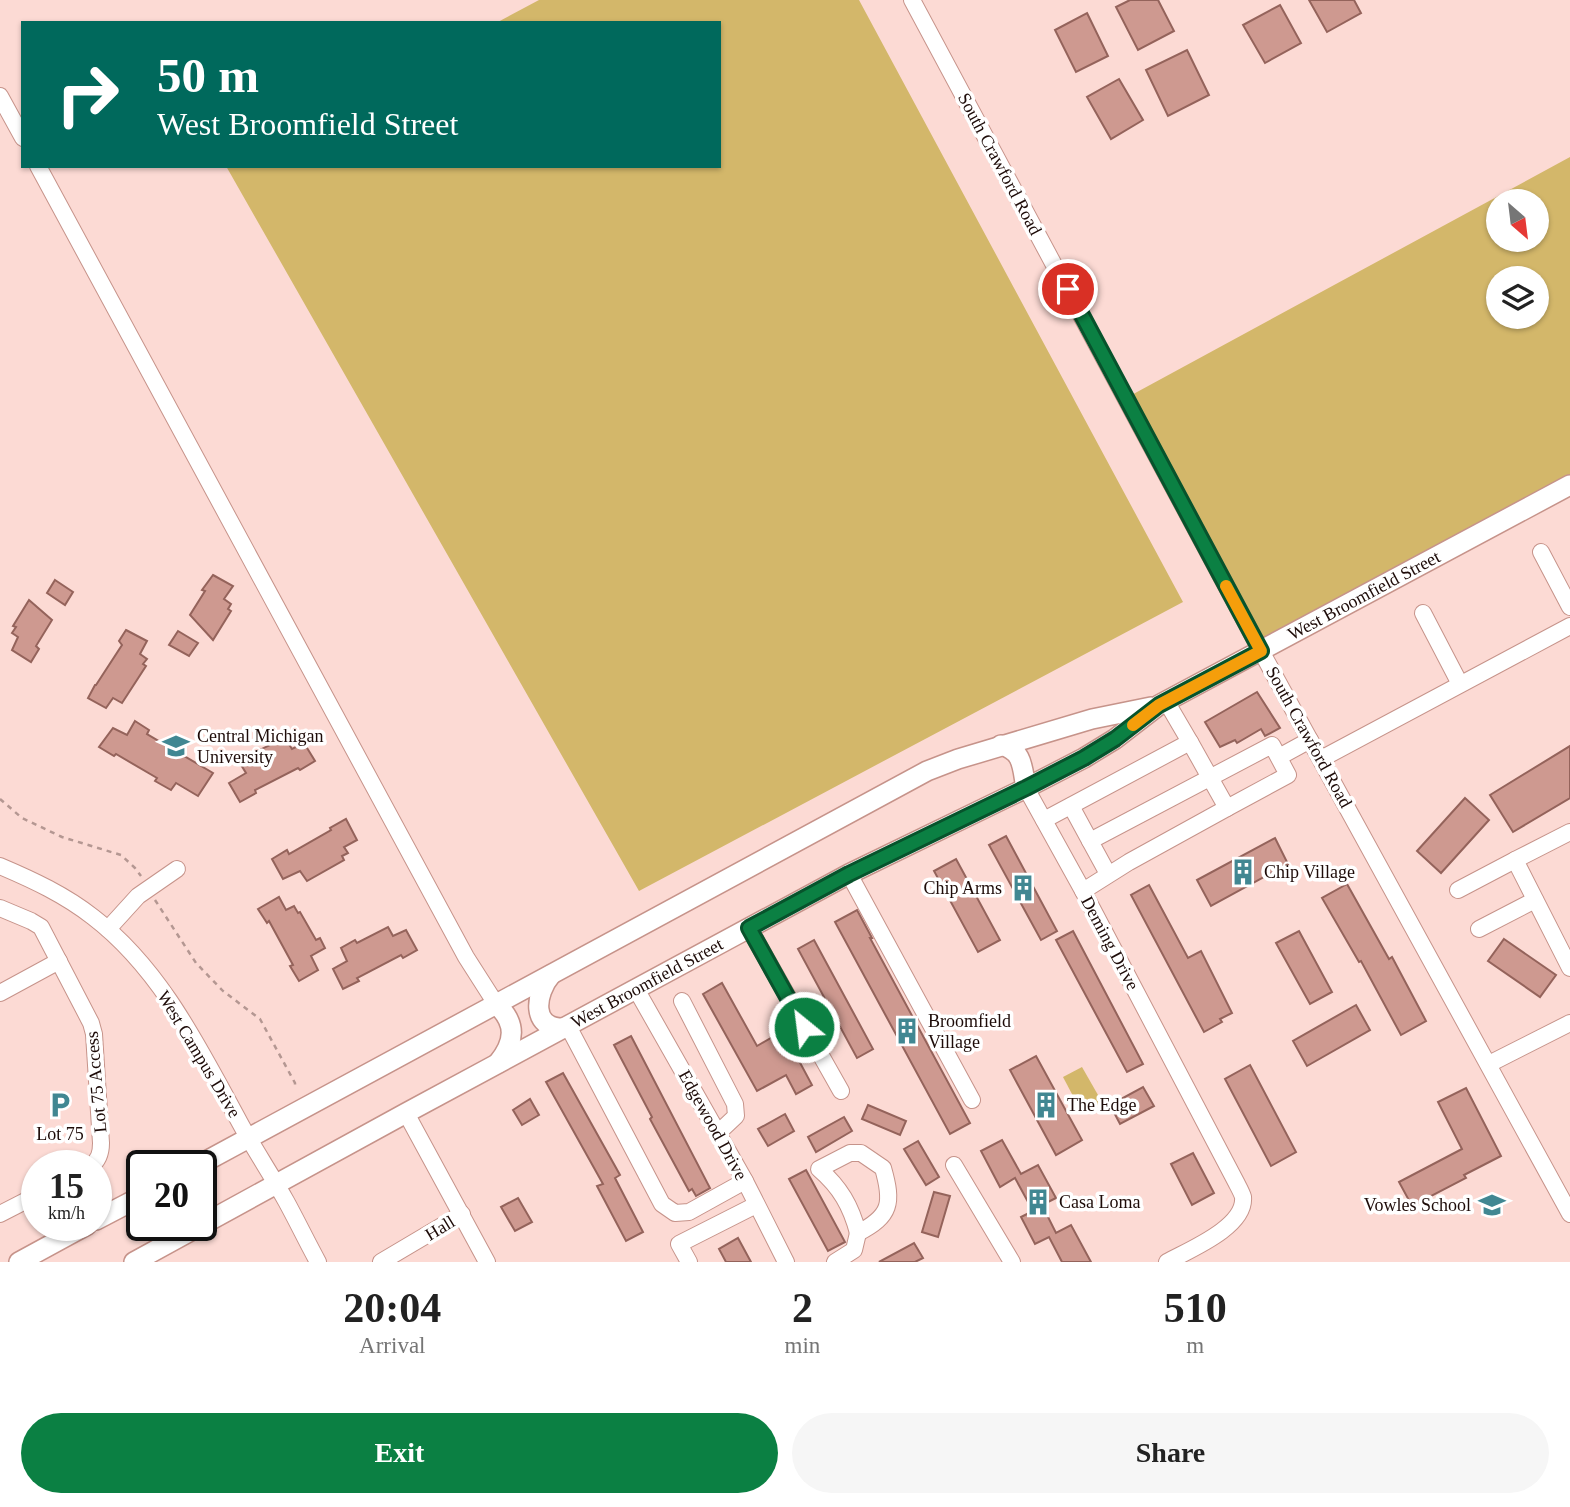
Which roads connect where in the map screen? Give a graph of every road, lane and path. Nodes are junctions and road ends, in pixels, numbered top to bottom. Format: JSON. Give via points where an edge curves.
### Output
{"nodes":[{"id":1,"x":912,"y":0,"type":"edge"},
{"id":2,"x":0,"y":96,"type":"edge"},
{"id":3,"x":21,"y":134,"type":"edge"},
{"id":4,"x":39,"y":168,"type":"edge"},
{"id":5,"x":1570,"y":485,"type":"edge"},
{"id":6,"x":1541,"y":552,"type":"dead end"},
{"id":7,"x":1570,"y":607,"type":"edge"},
{"id":8,"x":1423,"y":613,"type":"dead end"},
{"id":9,"x":1570,"y":626,"type":"edge"},
{"id":10,"x":1261,"y":651,"type":"junction"},
{"id":11,"x":1460,"y":684,"type":"junction"},
{"id":12,"x":1162,"y":703,"type":"junction"},
{"id":13,"x":1310,"y":740,"type":"junction"},
{"id":14,"x":1190,"y":742,"type":"junction"},
{"id":15,"x":1001,"y":746,"type":"junction"},
{"id":16,"x":1279,"y":757,"type":"junction"},
{"id":17,"x":1321,"y":759,"type":"junction"},
{"id":18,"x":1210,"y":778,"type":"junction"},
{"id":19,"x":1026,"y":788,"type":"junction"},
{"id":20,"x":0,"y":799,"type":"edge"},
{"id":21,"x":1071,"y":806,"type":"junction"},
{"id":22,"x":1227,"y":808,"type":"junction"},
{"id":23,"x":1044,"y":820,"type":"junction"},
{"id":24,"x":1570,"y":832,"type":"edge"},
{"id":25,"x":1090,"y":841,"type":"junction"},
{"id":26,"x":1515,"y":860,"type":"junction"},
{"id":27,"x":0,"y":866,"type":"edge"},
{"id":28,"x":177,"y":869,"type":"dead end"},
{"id":29,"x":849,"y":874,"type":"junction"},
{"id":30,"x":1108,"y":874,"type":"junction"},
{"id":31,"x":147,"y":888,"type":"junction"},
{"id":32,"x":1458,"y":890,"type":"dead end"},
{"id":33,"x":1083,"y":891,"type":"junction"},
{"id":34,"x":1535,"y":900,"type":"junction"},
{"id":35,"x":0,"y":908,"type":"edge"},
{"id":36,"x":749,"y":928,"type":"junction"},
{"id":37,"x":108,"y":929,"type":"junction"},
{"id":38,"x":1479,"y":929,"type":"dead end"},
{"id":39,"x":59,"y":961,"type":"junction"},
{"id":40,"x":1570,"y":968,"type":"edge"},
{"id":41,"x":555,"y":972,"type":"junction"},
{"id":42,"x":636,"y":989,"type":"junction"},
{"id":43,"x":0,"y":993,"type":"edge"},
{"id":44,"x":682,"y":1001,"type":"dead end"},
{"id":45,"x":496,"y":1004,"type":"junction"},
{"id":46,"x":1570,"y":1023,"type":"edge"},
{"id":47,"x":566,"y":1027,"type":"junction"},
{"id":48,"x":497,"y":1064,"type":"junction"},
{"id":49,"x":1489,"y":1064,"type":"junction"},
{"id":50,"x":295,"y":1088,"type":"dead end"},
{"id":51,"x":841,"y":1091,"type":"dead end"},
{"id":52,"x":972,"y":1100,"type":"dead end"},
{"id":53,"x":406,"y":1113,"type":"junction"},
{"id":54,"x":718,"y":1133,"type":"junction"},
{"id":55,"x":248,"y":1138,"type":"junction"},
{"id":56,"x":100,"y":1150,"type":"edge"},
{"id":57,"x":217,"y":1155,"type":"edge"},
{"id":58,"x":954,"y":1165,"type":"dead end"},
{"id":59,"x":744,"y":1181,"type":"junction"},
{"id":60,"x":276,"y":1184,"type":"junction"},
{"id":61,"x":21,"y":1203,"type":"edge"},
{"id":62,"x":756,"y":1205,"type":"junction"},
{"id":63,"x":0,"y":1214,"type":"edge"},
{"id":64,"x":462,"y":1214,"type":"junction"},
{"id":65,"x":1570,"y":1214,"type":"edge"},
{"id":66,"x":858,"y":1233,"type":"junction"},
{"id":67,"x":58,"y":1241,"type":"edge"},
{"id":68,"x":139,"y":1260,"type":"edge"},
{"id":69,"x":19,"y":1262,"type":"edge"},
{"id":70,"x":317,"y":1262,"type":"edge"},
{"id":71,"x":381,"y":1262,"type":"edge"},
{"id":72,"x":487,"y":1262,"type":"edge"},
{"id":73,"x":689,"y":1262,"type":"edge"},
{"id":74,"x":786,"y":1262,"type":"edge"},
{"id":75,"x":835,"y":1262,"type":"edge"},
{"id":76,"x":1012,"y":1262,"type":"edge"},
{"id":77,"x":1167,"y":1262,"type":"edge"}],
"edges":[{"from":1,"to":10,"type":"street","name":"South Crawford Road"},
{"from":2,"to":3,"type":"street"},
{"from":4,"to":45,"type":"street","via":[[459,961]]},
{"from":5,"to":10,"type":"main road","name":"West Broomfield Street"},
{"from":6,"to":7,"type":"street"},
{"from":8,"to":11,"type":"street"},
{"from":9,"to":11,"type":"street"},
{"from":10,"to":12,"type":"main road","name":"West Broomfield Street"},
{"from":10,"to":13,"type":"street","name":"South Crawford Road"},
{"from":11,"to":17,"type":"street"},
{"from":12,"to":14,"type":"street"},
{"from":12,"to":15,"type":"main road","name":"West Broomfield Street"},
{"from":12,"to":19,"type":"main road","name":"West Broomfield Street","via":[[1104,746]]},
{"from":13,"to":16,"type":"street"},
{"from":13,"to":17,"type":"street","name":"South Crawford Road"},
{"from":14,"to":18,"type":"street"},
{"from":14,"to":21,"type":"street"},
{"from":15,"to":19,"type":"main road","via":[[1019,757]]},
{"from":15,"to":41,"type":"main road","name":"West Broomfield Street","via":[[920,774]]},
{"from":16,"to":18,"type":"street","via":[[1272,745]]},
{"from":16,"to":22,"type":"street","via":[[1288,775]]},
{"from":17,"to":49,"type":"street","name":"South Crawford Road"},
{"from":18,"to":22,"type":"street"},
{"from":18,"to":25,"type":"street"},
{"from":19,"to":23,"type":"street","name":"Deming Drive"},
{"from":19,"to":29,"type":"main road","name":"West Broomfield Street"},
{"from":20,"to":31,"type":"path","via":[[22,818],[62,837],[121,855]]},
{"from":21,"to":23,"type":"street"},
{"from":21,"to":25,"type":"street"},
{"from":22,"to":30,"type":"street"},
{"from":23,"to":33,"type":"street","name":"Deming Drive"},
{"from":24,"to":26,"type":"street"},
{"from":25,"to":30,"type":"street"},
{"from":26,"to":32,"type":"street"},
{"from":26,"to":34,"type":"street"},
{"from":27,"to":37,"type":"street","name":"West Campus Drive","via":[[45,886]]},
{"from":28,"to":31,"type":"street"},
{"from":29,"to":36,"type":"main road","name":"West Broomfield Street"},
{"from":29,"to":52,"type":"street"},
{"from":30,"to":33,"type":"street"},
{"from":31,"to":37,"type":"street"},
{"from":31,"to":50,"type":"path","via":[[196,963],[260,1019]]},
{"from":33,"to":77,"type":"street","name":"Deming Drive","via":[[1243,1198],[1238,1216],[1227,1227]]},
{"from":34,"to":38,"type":"street"},
{"from":34,"to":40,"type":"street"},
{"from":35,"to":39,"type":"street","name":"Lot 75 Access","via":[[41,927]]},
{"from":36,"to":42,"type":"main road","name":"West Broomfield Street"},
{"from":36,"to":51,"type":"street"},
{"from":37,"to":55,"type":"street","name":"West Campus Drive","via":[[149,972],[177,1011]]},
{"from":39,"to":43,"type":"street"},
{"from":39,"to":56,"type":"street","name":"Lot 75 Access","via":[[94,1034]]},
{"from":41,"to":45,"type":"main road","name":"West Broomfield Street"},
{"from":41,"to":47,"type":"main road","via":[[543,986],[538,1006],[545,1022]]},
{"from":42,"to":47,"type":"main road","name":"West Broomfield Street"},
{"from":42,"to":54,"type":"street","name":"Edgewood Drive"},
{"from":44,"to":54,"type":"street","via":[[735,1104],[736,1116]]},
{"from":45,"to":48,"type":"main road","via":[[508,1020],[512,1037]]},
{"from":45,"to":55,"type":"main road","name":"West Broomfield Street"},
{"from":46,"to":49,"type":"street"},
{"from":47,"to":48,"type":"main road","name":"West Broomfield Street"},
{"from":47,"to":59,"type":"street","via":[[662,1204],[675,1213],[689,1212]]},
{"from":48,"to":53,"type":"main road","name":"West Broomfield Street"},
{"from":49,"to":65,"type":"street","name":"South Crawford Road"},
{"from":53,"to":60,"type":"main road","name":"West Broomfield Street"},
{"from":53,"to":64,"type":"street"},
{"from":54,"to":59,"type":"street","name":"Edgewood Drive"},
{"from":55,"to":57,"type":"main road","name":"West Broomfield Street"},
{"from":55,"to":60,"type":"street","name":"West Campus Drive"},
{"from":58,"to":76,"type":"street"},
{"from":59,"to":62,"type":"street","name":"Edgewood Drive"},
{"from":60,"to":68,"type":"main road","name":"West Broomfield Street"},
{"from":60,"to":70,"type":"street","name":"West Campus Drive"},
{"from":61,"to":63,"type":"street"},
{"from":62,"to":73,"type":"street","via":[[679,1244]]},
{"from":62,"to":74,"type":"street","name":"Edgewood Drive"},
{"from":64,"to":71,"type":"street","name":"Hall"},
{"from":64,"to":72,"type":"street"},
{"from":66,"to":66,"type":"street","via":[[835,1183],[819,1169],[850,1153],[861,1153],[883,1168],[889,1195],[886,1212]]},
{"from":66,"to":75,"type":"street","via":[[854,1250]]},
{"from":67,"to":69,"type":"main road"}]}
